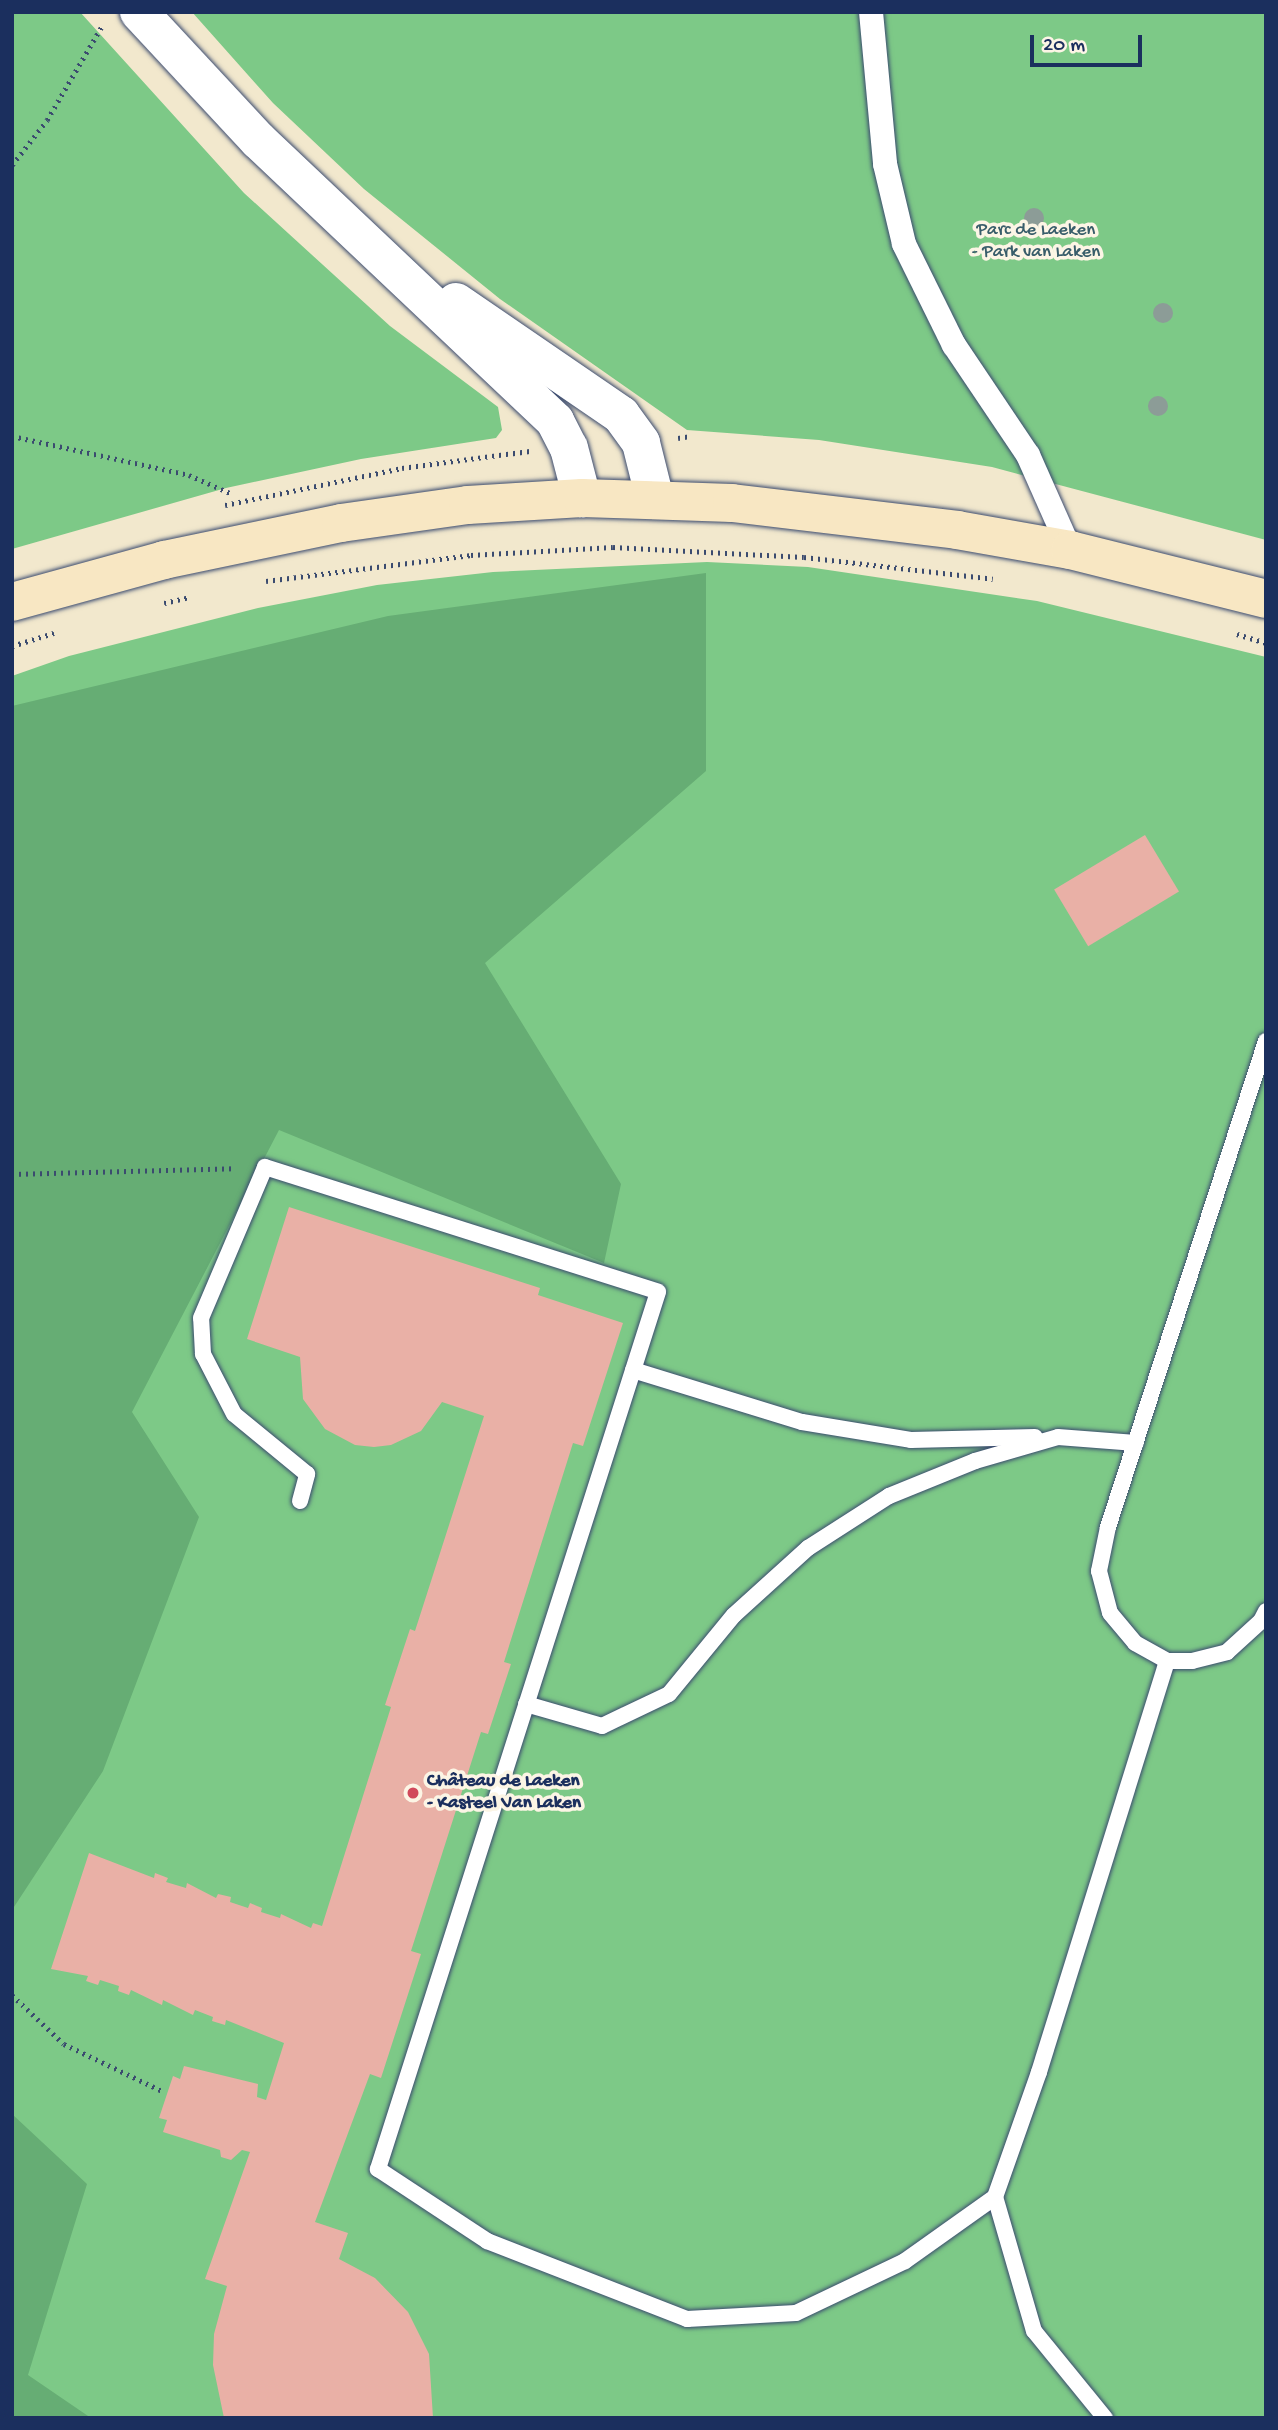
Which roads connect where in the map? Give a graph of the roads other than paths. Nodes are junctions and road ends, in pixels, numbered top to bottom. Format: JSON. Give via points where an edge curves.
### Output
{"nodes":[{"id":1,"x":139,"y":12,"type":"edge"},
{"id":2,"x":871,"y":12,"type":"edge"},
{"id":3,"x":392,"y":262,"type":"junction"},
{"id":4,"x":582,"y":498,"type":"junction"},
{"id":5,"x":655,"y":499,"type":"junction"},
{"id":6,"x":1070,"y":550,"type":"junction"},
{"id":7,"x":1266,"y":598,"type":"edge"},
{"id":8,"x":12,"y":603,"type":"edge"},
{"id":9,"x":1266,"y":1041,"type":"edge"},
{"id":10,"x":633,"y":1370,"type":"junction"},
{"id":11,"x":1058,"y":1437,"type":"junction"},
{"id":12,"x":1136,"y":1443,"type":"junction"},
{"id":13,"x":300,"y":1501,"type":"dead end"},
{"id":14,"x":1266,"y":1611,"type":"edge"},
{"id":15,"x":1167,"y":1661,"type":"junction"},
{"id":16,"x":526,"y":1704,"type":"junction"},
{"id":17,"x":995,"y":2197,"type":"junction"},
{"id":18,"x":1105,"y":2418,"type":"edge"}],
"edges":[{"from":1,"to":3,"type":"street","via":[[258,140]]},
{"from":2,"to":6,"type":"street","via":[[885,164],[904,244],[954,345],[1028,455]]},
{"from":3,"to":4,"type":"street","via":[[555,421],[569,448]]},
{"from":3,"to":5,"type":"street","via":[[621,415],[641,443]]},
{"from":4,"to":5,"type":"main road"},
{"from":4,"to":8,"type":"main road","via":[[468,505],[341,523],[164,560]]},
{"from":5,"to":6,"type":"main road","via":[[841,514]]},
{"from":6,"to":7,"type":"main road"},
{"from":9,"to":12,"type":"lane"},
{"from":10,"to":11,"type":"lane","via":[[802,1422],[911,1440]]},
{"from":10,"to":13,"type":"lane","via":[[658,1292],[265,1167],[201,1318],[203,1354],[234,1413],[307,1474]]},
{"from":10,"to":16,"type":"lane"},
{"from":11,"to":12,"type":"lane"},
{"from":11,"to":16,"type":"lane","via":[[975,1461],[889,1496],[808,1548],[734,1615],[670,1694],[602,1726]]},
{"from":12,"to":15,"type":"lane","via":[[1108,1527],[1099,1571],[1110,1614],[1135,1643]]},
{"from":14,"to":15,"type":"lane","via":[[1227,1651],[1192,1661]]},
{"from":15,"to":17,"type":"lane","via":[[1039,2072]]},
{"from":16,"to":17,"type":"lane","via":[[378,2169],[487,2241],[687,2319],[796,2313],[905,2261]]},
{"from":17,"to":18,"type":"lane","via":[[1034,2331]]}]}
